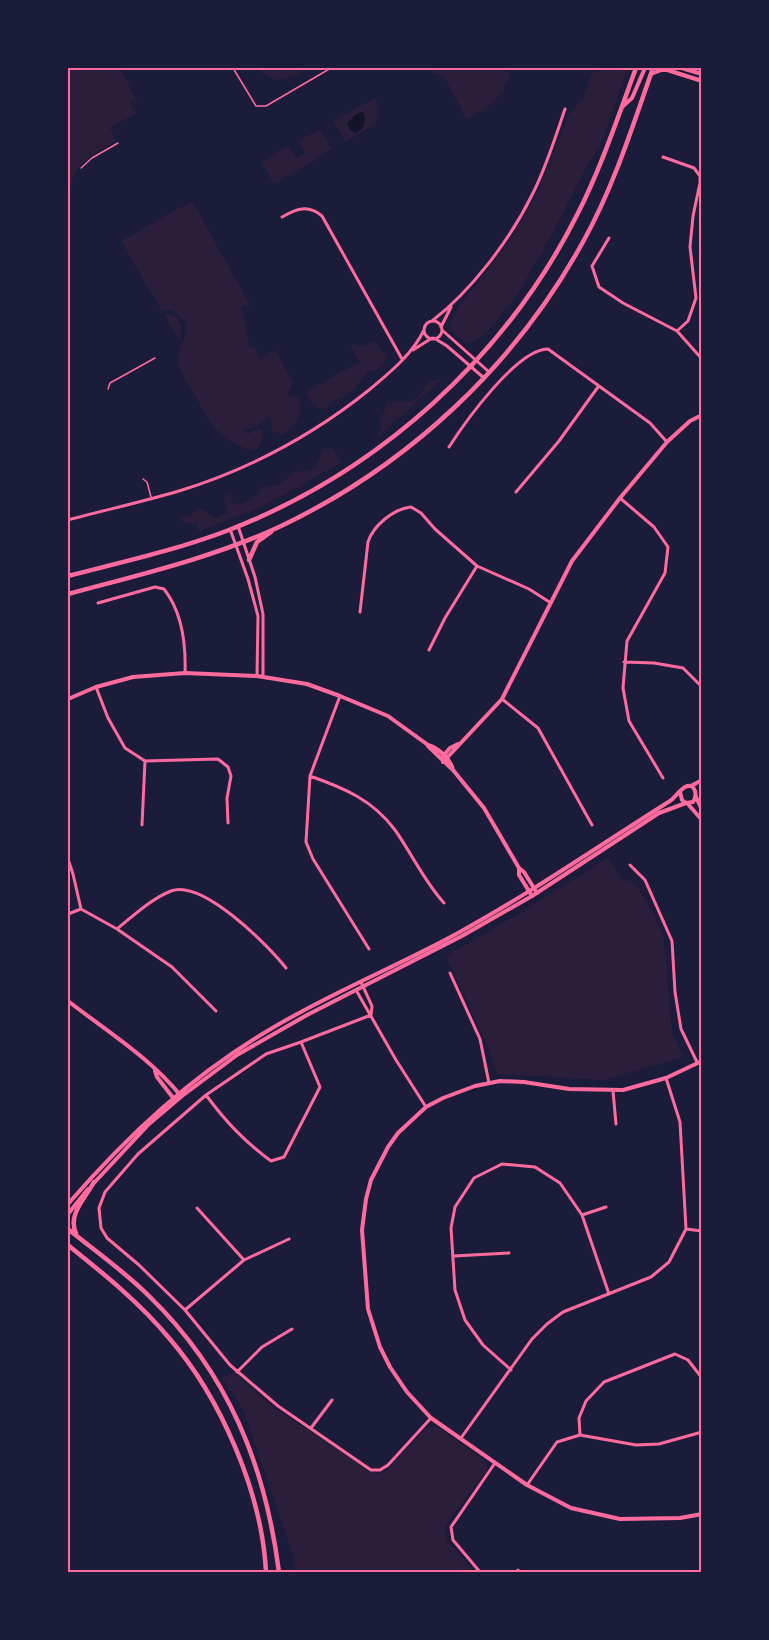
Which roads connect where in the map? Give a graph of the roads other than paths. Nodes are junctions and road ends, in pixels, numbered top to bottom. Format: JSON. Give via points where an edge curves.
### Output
{"nodes":[{"id":1,"x":233,"y":68,"type":"edge"},
{"id":2,"x":331,"y":68,"type":"edge"},
{"id":3,"x":636,"y":68,"type":"edge"},
{"id":4,"x":645,"y":68,"type":"edge"},
{"id":5,"x":653,"y":68,"type":"edge"},
{"id":6,"x":663,"y":68,"type":"edge"},
{"id":7,"x":685,"y":68,"type":"edge"},
{"id":8,"x":651,"y":74,"type":"junction"},
{"id":9,"x":702,"y":74,"type":"edge"},
{"id":10,"x":702,"y":81,"type":"edge"},
{"id":11,"x":621,"y":107,"type":"junction"},
{"id":12,"x":565,"y":109,"type":"dead end"},
{"id":13,"x":118,"y":143,"type":"dead end"},
{"id":14,"x":663,"y":157,"type":"dead end"},
{"id":15,"x":81,"y":168,"type":"dead end"},
{"id":16,"x":282,"y":217,"type":"dead end"},
{"id":17,"x":609,"y":238,"type":"dead end"},
{"id":18,"x":452,"y":306,"type":"junction"},
{"id":19,"x":432,"y":321,"type":"junction"},
{"id":20,"x":441,"y":329,"type":"junction"},
{"id":21,"x":424,"y":330,"type":"junction"},
{"id":22,"x":677,"y":331,"type":"junction"},
{"id":23,"x":433,"y":338,"type":"junction"},
{"id":24,"x":412,"y":351,"type":"junction"},
{"id":25,"x":155,"y":358,"type":"dead end"},
{"id":26,"x":402,"y":359,"type":"junction"},
{"id":27,"x":702,"y":359,"type":"edge"},
{"id":28,"x":477,"y":360,"type":"junction"},
{"id":29,"x":471,"y":366,"type":"junction"},
{"id":30,"x":490,"y":373,"type":"junction"},
{"id":31,"x":484,"y":378,"type":"junction"},
{"id":32,"x":598,"y":387,"type":"junction"},
{"id":33,"x":108,"y":389,"type":"dead end"},
{"id":34,"x":702,"y":415,"type":"edge"},
{"id":35,"x":667,"y":441,"type":"junction"},
{"id":36,"x":449,"y":447,"type":"dead end"},
{"id":37,"x":143,"y":478,"type":"dead end"},
{"id":38,"x":516,"y":492,"type":"dead end"},
{"id":39,"x":620,"y":498,"type":"junction"},
{"id":40,"x":152,"y":499,"type":"junction"},
{"id":41,"x":68,"y":520,"type":"edge"},
{"id":42,"x":238,"y":525,"type":"junction"},
{"id":43,"x":278,"y":527,"type":"junction"},
{"id":44,"x":230,"y":530,"type":"junction"},
{"id":45,"x":243,"y":542,"type":"junction"},
{"id":46,"x":236,"y":545,"type":"junction"},
{"id":47,"x":249,"y":560,"type":"junction"},
{"id":48,"x":477,"y":566,"type":"junction"},
{"id":49,"x":68,"y":576,"type":"edge"},
{"id":50,"x":68,"y":594,"type":"edge"},
{"id":51,"x":98,"y":603,"type":"dead end"},
{"id":52,"x":551,"y":603,"type":"junction"},
{"id":53,"x":360,"y":612,"type":"dead end"},
{"id":54,"x":429,"y":650,"type":"dead end"},
{"id":55,"x":624,"y":662,"type":"junction"},
{"id":56,"x":184,"y":673,"type":"junction"},
{"id":57,"x":257,"y":676,"type":"junction"},
{"id":58,"x":263,"y":677,"type":"junction"},
{"id":59,"x":96,"y":687,"type":"junction"},
{"id":60,"x":702,"y":687,"type":"edge"},
{"id":61,"x":340,"y":696,"type":"junction"},
{"id":62,"x":68,"y":699,"type":"edge"},
{"id":63,"x":502,"y":699,"type":"junction"},
{"id":64,"x":443,"y":759,"type":"junction"},
{"id":65,"x":145,"y":761,"type":"junction"},
{"id":66,"x":310,"y":776,"type":"junction"},
{"id":67,"x":663,"y":778,"type":"dead end"},
{"id":68,"x":702,"y":780,"type":"edge"},
{"id":69,"x":691,"y":787,"type":"junction"},
{"id":70,"x":702,"y":790,"type":"edge"},
{"id":71,"x":680,"y":792,"type":"junction"},
{"id":72,"x":696,"y":796,"type":"junction"},
{"id":73,"x":687,"y":803,"type":"junction"},
{"id":74,"x":702,"y":810,"type":"edge"},
{"id":75,"x":702,"y":820,"type":"edge"},
{"id":76,"x":228,"y":822,"type":"dead end"},
{"id":77,"x":142,"y":825,"type":"dead end"},
{"id":78,"x":592,"y":825,"type":"dead end"},
{"id":79,"x":68,"y":859,"type":"edge"},
{"id":80,"x":630,"y":865,"type":"dead end"},
{"id":81,"x":519,"y":868,"type":"junction"},
{"id":82,"x":536,"y":891,"type":"junction"},
{"id":83,"x":531,"y":894,"type":"junction"},
{"id":84,"x":444,"y":903,"type":"dead end"},
{"id":85,"x":81,"y":909,"type":"junction"},
{"id":86,"x":68,"y":914,"type":"edge"},
{"id":87,"x":117,"y":929,"type":"junction"},
{"id":88,"x":369,"y":949,"type":"dead end"},
{"id":89,"x":286,"y":968,"type":"dead end"},
{"id":90,"x":450,"y":973,"type":"dead end"},
{"id":91,"x":362,"y":984,"type":"junction"},
{"id":92,"x":355,"y":988,"type":"junction"},
{"id":93,"x":68,"y":1001,"type":"edge"},
{"id":94,"x":216,"y":1011,"type":"dead end"},
{"id":95,"x":371,"y":1015,"type":"junction"},
{"id":96,"x":301,"y":1042,"type":"junction"},
{"id":97,"x":699,"y":1062,"type":"edge"},
{"id":98,"x":155,"y":1070,"type":"junction"},
{"id":99,"x":666,"y":1078,"type":"junction"},
{"id":100,"x":489,"y":1083,"type":"junction"},
{"id":101,"x":613,"y":1091,"type":"junction"},
{"id":102,"x":180,"y":1094,"type":"junction"},
{"id":103,"x":206,"y":1095,"type":"junction"},
{"id":104,"x":174,"y":1099,"type":"junction"},
{"id":105,"x":426,"y":1107,"type":"junction"},
{"id":106,"x":616,"y":1124,"type":"dead end"},
{"id":107,"x":94,"y":1182,"type":"junction"},
{"id":108,"x":68,"y":1204,"type":"edge"},
{"id":109,"x":606,"y":1207,"type":"dead end"},
{"id":110,"x":197,"y":1208,"type":"dead end"},
{"id":111,"x":68,"y":1214,"type":"edge"},
{"id":112,"x":582,"y":1215,"type":"junction"},
{"id":113,"x":68,"y":1229,"type":"edge"},
{"id":114,"x":686,"y":1229,"type":"junction"},
{"id":115,"x":702,"y":1231,"type":"edge"},
{"id":116,"x":81,"y":1239,"type":"junction"},
{"id":117,"x":290,"y":1239,"type":"dead end"},
{"id":118,"x":68,"y":1245,"type":"edge"},
{"id":119,"x":509,"y":1253,"type":"dead end"},
{"id":120,"x":454,"y":1256,"type":"junction"},
{"id":121,"x":244,"y":1260,"type":"junction"},
{"id":122,"x":609,"y":1294,"type":"junction"},
{"id":123,"x":185,"y":1310,"type":"junction"},
{"id":124,"x":292,"y":1329,"type":"dead end"},
{"id":125,"x":511,"y":1370,"type":"junction"},
{"id":126,"x":237,"y":1372,"type":"junction"},
{"id":127,"x":702,"y":1378,"type":"edge"},
{"id":128,"x":332,"y":1400,"type":"dead end"},
{"id":129,"x":431,"y":1418,"type":"junction"},
{"id":130,"x":311,"y":1428,"type":"junction"},
{"id":131,"x":702,"y":1432,"type":"edge"},
{"id":132,"x":580,"y":1435,"type":"junction"},
{"id":133,"x":461,"y":1438,"type":"junction"},
{"id":134,"x":495,"y":1463,"type":"junction"},
{"id":135,"x":527,"y":1485,"type":"junction"},
{"id":136,"x":702,"y":1514,"type":"edge"},
{"id":137,"x":266,"y":1572,"type":"edge"},
{"id":138,"x":279,"y":1572,"type":"edge"},
{"id":139,"x":480,"y":1572,"type":"edge"}],
"edges":[{"from":1,"to":2,"type":"lane","via":[[256,106],[266,106]]},
{"from":3,"to":11,"type":"main road"},
{"from":4,"to":11,"type":"street","via":[[632,98]]},
{"from":5,"to":8,"type":"main road"},
{"from":6,"to":8,"type":"street"},
{"from":6,"to":10,"type":"street"},
{"from":7,"to":9,"type":"street"},
{"from":8,"to":30,"type":"main road","via":[[585,239],[556,286]]},
{"from":11,"to":28,"type":"main road","via":[[587,193],[564,238],[535,286]]},
{"from":12,"to":18,"type":"street","via":[[532,196],[507,237]]},
{"from":13,"to":15,"type":"lane"},
{"from":14,"to":22,"type":"street","via":[[694,168],[700,176],[690,247],[696,298],[688,321]]},
{"from":16,"to":26,"type":"street","via":[[299,208],[312,209],[322,216]]},
{"from":17,"to":22,"type":"street","via":[[592,266],[599,287]]},
{"from":18,"to":19,"type":"street"},
{"from":18,"to":20,"type":"street"},
{"from":19,"to":20,"type":"street","via":[[438,322]]},
{"from":19,"to":21,"type":"street"},
{"from":20,"to":23,"type":"street","via":[[439,336]]},
{"from":20,"to":28,"type":"street"},
{"from":21,"to":23,"type":"street"},
{"from":21,"to":24,"type":"street"},
{"from":22,"to":27,"type":"street"},
{"from":23,"to":24,"type":"street"},
{"from":23,"to":29,"type":"street"},
{"from":24,"to":26,"type":"street"},
{"from":25,"to":33,"type":"lane","via":[[110,383]]},
{"from":26,"to":40,"type":"street","via":[[360,397],[280,448],[218,477]]},
{"from":28,"to":29,"type":"main road"},
{"from":28,"to":30,"type":"street"},
{"from":29,"to":31,"type":"street"},
{"from":29,"to":42,"type":"main road","via":[[433,403],[363,459],[288,503]]},
{"from":30,"to":31,"type":"main road"},
{"from":31,"to":43,"type":"main road","via":[[447,416],[401,453],[329,501]]},
{"from":32,"to":35,"type":"street","via":[[650,423]]},
{"from":32,"to":36,"type":"street","via":[[548,349],[540,349],[490,392]]},
{"from":32,"to":38,"type":"street"},
{"from":34,"to":35,"type":"street"},
{"from":35,"to":39,"type":"street"},
{"from":37,"to":40,"type":"lane"},
{"from":39,"to":52,"type":"street","via":[[572,561]]},
{"from":39,"to":55,"type":"street","via":[[654,527],[668,547],[665,573],[627,641]]},
{"from":40,"to":41,"type":"street"},
{"from":42,"to":44,"type":"main road"},
{"from":42,"to":45,"type":"street"},
{"from":43,"to":45,"type":"main road"},
{"from":43,"to":47,"type":"main road","via":[[257,543]]},
{"from":44,"to":46,"type":"street"},
{"from":44,"to":49,"type":"main road"},
{"from":45,"to":46,"type":"main road"},
{"from":45,"to":47,"type":"street"},
{"from":46,"to":50,"type":"main road"},
{"from":46,"to":57,"type":"street","via":[[258,616]]},
{"from":47,"to":58,"type":"street","via":[[263,614]]},
{"from":48,"to":52,"type":"street"},
{"from":48,"to":53,"type":"street","via":[[416,510],[399,510],[370,533]]},
{"from":48,"to":54,"type":"street"},
{"from":51,"to":56,"type":"street","via":[[155,587],[164,589],[184,637]]},
{"from":52,"to":63,"type":"street"},
{"from":55,"to":60,"type":"street","via":[[683,668]]},
{"from":55,"to":67,"type":"street","via":[[623,688],[629,721]]},
{"from":56,"to":57,"type":"street"},
{"from":56,"to":59,"type":"street","via":[[133,677]]},
{"from":57,"to":58,"type":"street"},
{"from":58,"to":61,"type":"street","via":[[307,684]]},
{"from":59,"to":62,"type":"street"},
{"from":59,"to":65,"type":"street","via":[[125,748]]},
{"from":61,"to":64,"type":"street","via":[[388,716],[435,747]]},
{"from":61,"to":66,"type":"street"},
{"from":63,"to":64,"type":"street"},
{"from":63,"to":78,"type":"street","via":[[538,728]]},
{"from":64,"to":81,"type":"street","via":[[452,764],[484,808]]},
{"from":65,"to":76,"type":"street","via":[[218,759],[228,767],[231,776]]},
{"from":65,"to":77,"type":"street"},
{"from":66,"to":84,"type":"street","via":[[352,791],[375,809],[394,829]]},
{"from":66,"to":88,"type":"street","via":[[306,842]]},
{"from":68,"to":69,"type":"street"},
{"from":69,"to":71,"type":"street"},
{"from":69,"to":72,"type":"street"},
{"from":70,"to":72,"type":"street"},
{"from":71,"to":73,"type":"street"},
{"from":71,"to":82,"type":"street"},
{"from":72,"to":73,"type":"street"},
{"from":72,"to":74,"type":"street"},
{"from":73,"to":75,"type":"street"},
{"from":73,"to":82,"type":"street","via":[[659,813]]},
{"from":79,"to":85,"type":"street"},
{"from":80,"to":97,"type":"street","via":[[645,880],[672,941],[681,1029]]},
{"from":81,"to":82,"type":"street"},
{"from":81,"to":83,"type":"street"},
{"from":82,"to":83,"type":"street"},
{"from":83,"to":91,"type":"street","via":[[429,954]]},
{"from":85,"to":86,"type":"street"},
{"from":85,"to":87,"type":"street"},
{"from":87,"to":89,"type":"street","via":[[171,891],[190,890],[242,921]]},
{"from":87,"to":94,"type":"street","via":[[171,967]]},
{"from":90,"to":100,"type":"street","via":[[480,1039]]},
{"from":91,"to":92,"type":"street"},
{"from":91,"to":95,"type":"street","via":[[372,1006]]},
{"from":92,"to":95,"type":"street"},
{"from":92,"to":102,"type":"street","via":[[273,1033]]},
{"from":93,"to":98,"type":"street","via":[[135,1049]]},
{"from":95,"to":96,"type":"street"},
{"from":95,"to":105,"type":"street"},
{"from":96,"to":103,"type":"street","via":[[266,1054]]},
{"from":96,"to":103,"type":"street","via":[[320,1088],[284,1157],[271,1161],[252,1148],[227,1124]]},
{"from":97,"to":99,"type":"street"},
{"from":98,"to":102,"type":"street"},
{"from":98,"to":104,"type":"street"},
{"from":99,"to":101,"type":"street"},
{"from":99,"to":114,"type":"street","via":[[680,1122]]},
{"from":100,"to":101,"type":"street","via":[[524,1082]]},
{"from":100,"to":105,"type":"street","via":[[461,1090]]},
{"from":101,"to":106,"type":"street"},
{"from":102,"to":104,"type":"street"},
{"from":103,"to":123,"type":"street","via":[[138,1154],[105,1192],[99,1208],[101,1228],[107,1238]]},
{"from":104,"to":107,"type":"street"},
{"from":104,"to":108,"type":"street","via":[[122,1144]]},
{"from":105,"to":129,"type":"street","via":[[398,1133],[379,1163],[366,1199],[362,1237],[368,1309],[380,1347],[401,1384]]},
{"from":107,"to":111,"type":"street"},
{"from":107,"to":116,"type":"main road","via":[[73,1220]]},
{"from":109,"to":112,"type":"street"},
{"from":110,"to":121,"type":"street"},
{"from":112,"to":120,"type":"street","via":[[560,1183],[535,1167],[502,1164],[474,1178],[455,1207],[451,1228]]},
{"from":112,"to":122,"type":"street"},
{"from":113,"to":116,"type":"main road"},
{"from":114,"to":115,"type":"street"},
{"from":114,"to":122,"type":"street","via":[[669,1262],[651,1277]]},
{"from":116,"to":138,"type":"main road","via":[[172,1320],[229,1401],[262,1487]]},
{"from":117,"to":121,"type":"street"},
{"from":118,"to":137,"type":"main road","via":[[143,1309],[171,1339],[196,1375],[228,1431],[248,1484]]},
{"from":119,"to":120,"type":"street"},
{"from":120,"to":125,"type":"street","via":[[455,1290],[465,1320],[483,1345]]},
{"from":121,"to":123,"type":"street"},
{"from":122,"to":125,"type":"street","via":[[564,1312],[547,1324]]},
{"from":123,"to":126,"type":"street"},
{"from":124,"to":126,"type":"street","via":[[262,1347]]},
{"from":125,"to":133,"type":"street"},
{"from":126,"to":130,"type":"street"},
{"from":127,"to":132,"type":"street","via":[[687,1359],[675,1354],[604,1382],[586,1401],[579,1418]]},
{"from":128,"to":130,"type":"street"},
{"from":129,"to":130,"type":"street","via":[[388,1465],[377,1471]]},
{"from":129,"to":133,"type":"street"},
{"from":131,"to":132,"type":"street","via":[[659,1444],[636,1445]]},
{"from":132,"to":135,"type":"street","via":[[558,1443]]},
{"from":133,"to":134,"type":"street"},
{"from":134,"to":135,"type":"street"},
{"from":134,"to":139,"type":"street","via":[[451,1527],[453,1540]]},
{"from":135,"to":136,"type":"street","via":[[571,1508],[620,1519]]}]}
